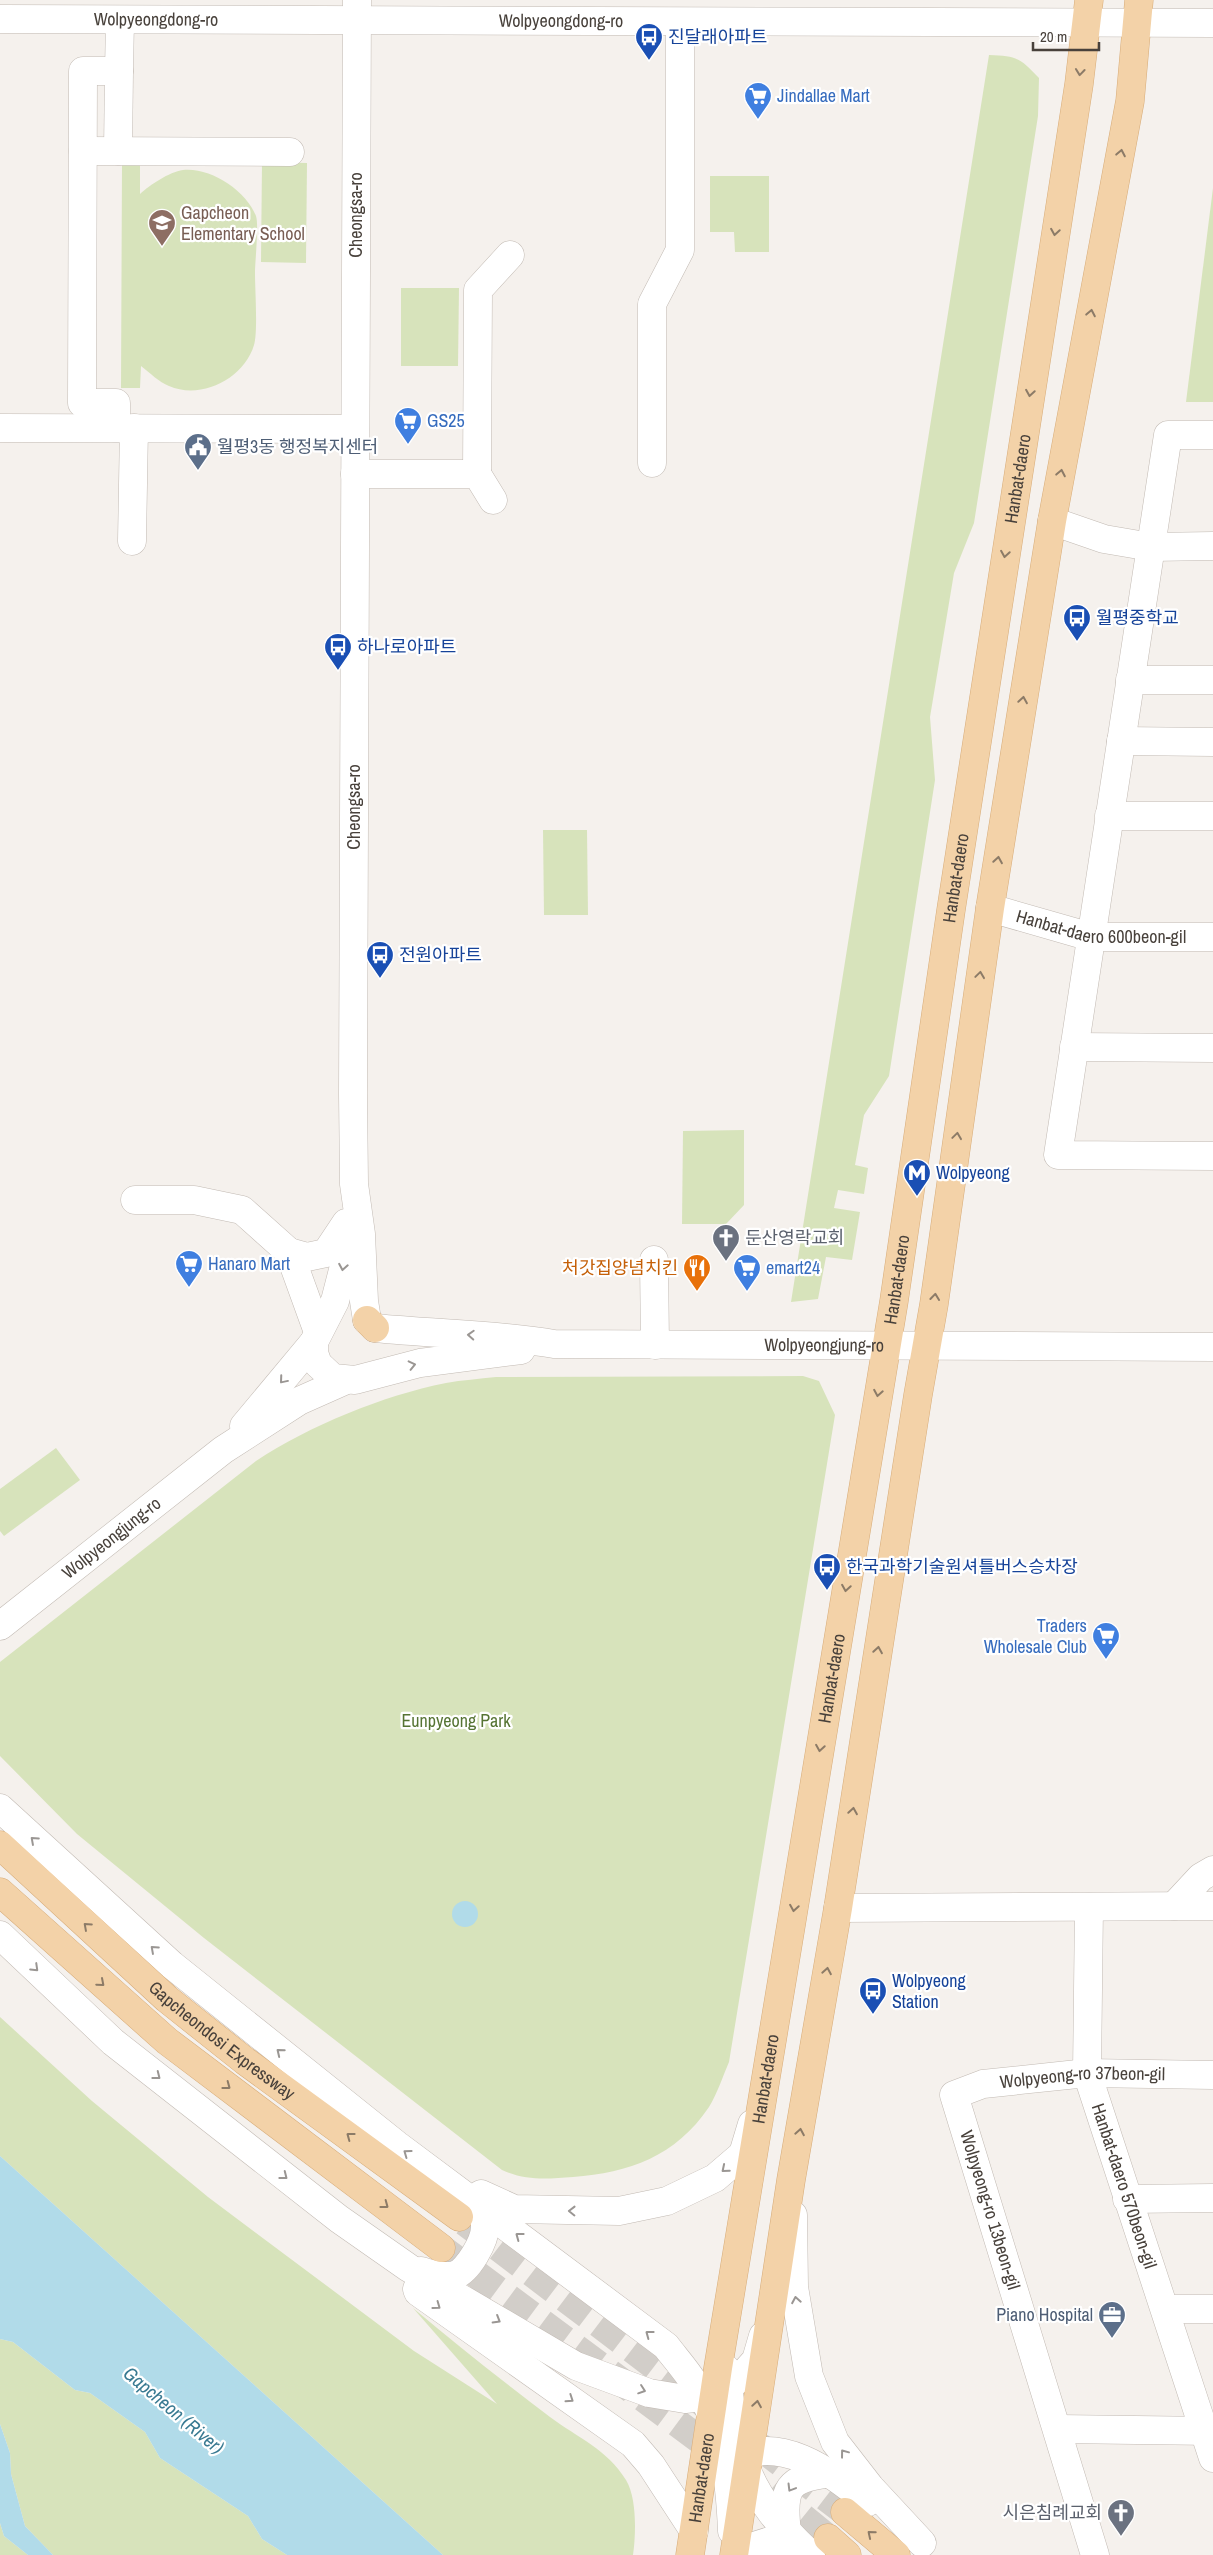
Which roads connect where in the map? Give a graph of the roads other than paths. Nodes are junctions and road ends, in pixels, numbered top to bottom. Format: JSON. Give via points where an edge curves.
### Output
{"nodes":[{"id":1,"x":221,"y":10,"type":"edge"},
{"id":2,"x":357,"y":11,"type":"edge"},
{"id":3,"x":733,"y":11,"type":"edge"},
{"id":4,"x":1087,"y":12,"type":"edge"},
{"id":5,"x":1138,"y":12,"type":"edge"},
{"id":6,"x":0,"y":19,"type":"edge"},
{"id":7,"x":120,"y":20,"type":"junction"},
{"id":8,"x":680,"y":22,"type":"junction"},
{"id":9,"x":1213,"y":23,"type":"edge"},
{"id":10,"x":119,"y":72,"type":"junction"},
{"id":11,"x":83,"y":151,"type":"junction"},
{"id":12,"x":118,"y":151,"type":"junction"},
{"id":13,"x":290,"y":152,"type":"dead end"},
{"id":14,"x":510,"y":254,"type":"dead end"},
{"id":15,"x":0,"y":428,"type":"edge"},
{"id":16,"x":125,"y":428,"type":"junction"},
{"id":17,"x":355,"y":429,"type":"junction"},
{"id":18,"x":1213,"y":435,"type":"edge"},
{"id":19,"x":652,"y":464,"type":"dead end"},
{"id":20,"x":355,"y":474,"type":"junction"},
{"id":21,"x":477,"y":474,"type":"junction"},
{"id":22,"x":494,"y":500,"type":"dead end"},
{"id":23,"x":1052,"y":521,"type":"junction"},
{"id":24,"x":132,"y":541,"type":"dead end"},
{"id":25,"x":1213,"y":546,"type":"edge"},
{"id":26,"x":1151,"y":547,"type":"junction"},
{"id":27,"x":1130,"y":680,"type":"junction"},
{"id":28,"x":1213,"y":680,"type":"edge"},
{"id":29,"x":1121,"y":741,"type":"junction"},
{"id":30,"x":1213,"y":742,"type":"edge"},
{"id":31,"x":1110,"y":816,"type":"junction"},
{"id":32,"x":1213,"y":816,"type":"edge"},
{"id":33,"x":990,"y":908,"type":"junction"},
{"id":34,"x":1091,"y":936,"type":"junction"},
{"id":35,"x":1213,"y":937,"type":"edge"},
{"id":36,"x":1074,"y":1047,"type":"junction"},
{"id":37,"x":1213,"y":1048,"type":"edge"},
{"id":38,"x":1213,"y":1156,"type":"edge"},
{"id":39,"x":354,"y":1184,"type":"junction"},
{"id":40,"x":135,"y":1200,"type":"dead end"},
{"id":41,"x":347,"y":1221,"type":"junction"},
{"id":42,"x":298,"y":1255,"type":"junction"},
{"id":43,"x":654,"y":1260,"type":"dead end"},
{"id":44,"x":340,"y":1323,"type":"junction"},
{"id":45,"x":554,"y":1344,"type":"junction"},
{"id":46,"x":655,"y":1345,"type":"junction"},
{"id":47,"x":887,"y":1345,"type":"junction"},
{"id":48,"x":928,"y":1346,"type":"junction"},
{"id":49,"x":1213,"y":1347,"type":"edge"},
{"id":50,"x":355,"y":1379,"type":"junction"},
{"id":51,"x":223,"y":1450,"type":"junction"},
{"id":52,"x":0,"y":1626,"type":"edge"},
{"id":53,"x":0,"y":1808,"type":"edge"},
{"id":54,"x":0,"y":1845,"type":"edge"},
{"id":55,"x":1213,"y":1870,"type":"edge"},
{"id":56,"x":0,"y":1892,"type":"edge"},
{"id":57,"x":1174,"y":1906,"type":"junction"},
{"id":58,"x":1213,"y":1906,"type":"edge"},
{"id":59,"x":1089,"y":1907,"type":"junction"},
{"id":60,"x":838,"y":1908,"type":"junction"},
{"id":61,"x":0,"y":1934,"type":"edge"},
{"id":62,"x":769,"y":2062,"type":"junction"},
{"id":63,"x":1088,"y":2073,"type":"junction"},
{"id":64,"x":1213,"y":2075,"type":"edge"},
{"id":65,"x":954,"y":2095,"type":"joint"},
{"id":66,"x":434,"y":2173,"type":"junction"},
{"id":67,"x":791,"y":2180,"type":"junction"},
{"id":68,"x":1213,"y":2198,"type":"edge"},
{"id":69,"x":1127,"y":2199,"type":"junction"},
{"id":70,"x":467,"y":2210,"type":"junction"},
{"id":71,"x":441,"y":2248,"type":"tunnel mouth"},
{"id":72,"x":410,"y":2268,"type":"junction"},
{"id":73,"x":1165,"y":2309,"type":"junction"},
{"id":74,"x":1213,"y":2309,"type":"edge"},
{"id":75,"x":770,"y":2315,"type":"junction"},
{"id":76,"x":714,"y":2398,"type":"junction"},
{"id":77,"x":1058,"y":2429,"type":"junction"},
{"id":78,"x":1209,"y":2431,"type":"edge"},
{"id":79,"x":1213,"y":2458,"type":"edge"},
{"id":80,"x":740,"y":2461,"type":"junction"},
{"id":81,"x":832,"y":2473,"type":"junction"},
{"id":82,"x":845,"y":2512,"type":"tunnel mouth"},
{"id":83,"x":787,"y":2533,"type":"junction"},
{"id":84,"x":693,"y":2534,"type":"edge"},
{"id":85,"x":929,"y":2549,"type":"edge"},
{"id":86,"x":829,"y":2550,"type":"edge"},
{"id":87,"x":735,"y":2555,"type":"edge"},
{"id":88,"x":805,"y":2555,"type":"edge"},
{"id":89,"x":896,"y":2555,"type":"edge"},
{"id":90,"x":1095,"y":2555,"type":"edge"}],
"edges":[{"from":1,"to":2,"type":"street","name":"Wolpyeongdong-ro"},
{"from":1,"to":7,"type":"street","name":"Wolpyeongdong-ro"},
{"from":2,"to":8,"type":"street","name":"Wolpyeongdong-ro"},
{"from":2,"to":17,"type":"street","name":"Cheongsa-ro"},
{"from":3,"to":4,"type":"street","name":"Wolpyeongdong-ro"},
{"from":3,"to":8,"type":"street","name":"Wolpyeongdong-ro"},
{"from":4,"to":5,"type":"street","name":"Wolpyeongdong-ro"},
{"from":4,"to":47,"type":"main road","name":"Hanbat-daero","one_way":true,"via":[[1079,84],[970,782]]},
{"from":5,"to":9,"type":"street","name":"Wolpyeongdong-ro"},
{"from":23,"to":5,"type":"main road","one_way":true,"via":[[1130,100]]},
{"from":6,"to":7,"type":"street","name":"Wolpyeongdong-ro"},
{"from":7,"to":10,"type":"street"},
{"from":8,"to":19,"type":"street","via":[[680,250],[652,304]]},
{"from":10,"to":11,"type":"street","via":[[83,71]]},
{"from":10,"to":12,"type":"street"},
{"from":11,"to":12,"type":"street"},
{"from":11,"to":16,"type":"street","via":[[82,403],[116,403]]},
{"from":12,"to":13,"type":"street"},
{"from":14,"to":21,"type":"street","via":[[478,290]]},
{"from":15,"to":16,"type":"street"},
{"from":16,"to":17,"type":"street"},
{"from":16,"to":24,"type":"street"},
{"from":17,"to":20,"type":"street","name":"Cheongsa-ro"},
{"from":18,"to":26,"type":"street","via":[[1168,435]]},
{"from":20,"to":21,"type":"street"},
{"from":20,"to":39,"type":"street","name":"Cheongsa-ro"},
{"from":21,"to":22,"type":"street"},
{"from":23,"to":26,"type":"street","via":[[1104,538]]},
{"from":33,"to":23,"type":"main road","one_way":true},
{"from":25,"to":26,"type":"street"},
{"from":26,"to":27,"type":"street"},
{"from":27,"to":28,"type":"street"},
{"from":27,"to":29,"type":"street"},
{"from":29,"to":30,"type":"street"},
{"from":29,"to":31,"type":"street"},
{"from":31,"to":32,"type":"street"},
{"from":31,"to":34,"type":"street"},
{"from":33,"to":34,"type":"street","name":"Hanbat-daero 600beon-gil"},
{"from":48,"to":33,"type":"main road","one_way":true},
{"from":34,"to":35,"type":"street","name":"Hanbat-daero 600beon-gil"},
{"from":34,"to":36,"type":"street"},
{"from":36,"to":37,"type":"street"},
{"from":36,"to":38,"type":"street","via":[[1058,1155]]},
{"from":39,"to":41,"type":"street"},
{"from":39,"to":44,"type":"street","via":[[361,1234],[364,1301]]},
{"from":40,"to":42,"type":"street","via":[[194,1200],[242,1210]]},
{"from":41,"to":42,"type":"street","via":[[326,1253]]},
{"from":41,"to":44,"type":"street","one_way":true},
{"from":42,"to":44,"type":"street"},
{"from":43,"to":46,"type":"street"},
{"from":45,"to":44,"type":"street","one_way":true,"via":[[512,1337]]},
{"from":44,"to":50,"type":"street","via":[[314,1353],[325,1372],[334,1378]]},
{"from":44,"to":50,"type":"street","via":[[380,1338],[382,1350],[374,1370]]},
{"from":44,"to":51,"type":"street","one_way":true},
{"from":45,"to":46,"type":"street","name":"Wolpyeongjung-ro"},
{"from":50,"to":45,"type":"street","one_way":true,"via":[[420,1363],[504,1354]]},
{"from":46,"to":47,"type":"street","name":"Wolpyeongjung-ro"},
{"from":47,"to":48,"type":"street","name":"Wolpyeongjung-ro"},
{"from":47,"to":62,"type":"main road","name":"Hanbat-daero","one_way":true},
{"from":48,"to":49,"type":"street","name":"Wolpyeongjung-ro"},
{"from":60,"to":48,"type":"main road","one_way":true,"via":[[916,1405]]},
{"from":50,"to":51,"type":"street","via":[[299,1401]]},
{"from":51,"to":52,"type":"street","name":"Wolpyeongjung-ro"},
{"from":66,"to":53,"type":"street","one_way":true,"via":[[172,1965]]},
{"from":70,"to":54,"type":"main road","name":"Gapcheondosi Expressway","one_way":true,"via":[[245,2061],[167,1999]]},
{"from":55,"to":57,"type":"street","via":[[1201,1877]]},
{"from":56,"to":71,"type":"main road","name":"Gapcheondosi Expressway","one_way":true,"via":[[167,2041]]},
{"from":57,"to":58,"type":"street"},
{"from":57,"to":59,"type":"street"},
{"from":59,"to":60,"type":"street"},
{"from":59,"to":63,"type":"street","name":"Hanbat-daero 570beon-gil"},
{"from":67,"to":60,"type":"main road","one_way":true},
{"from":61,"to":72,"type":"street","one_way":true,"via":[[113,2042],[339,2219]]},
{"from":62,"to":66,"type":"street","one_way":true,"via":[[743,2154],[715,2178],[667,2201],[619,2211],[514,2209]]},
{"from":62,"to":76,"type":"main road","name":"Hanbat-daero"},
{"from":63,"to":64,"type":"street","name":"Wolpyeong-ro 37beon-gil"},
{"from":63,"to":65,"type":"street","name":"Wolpyeong-ro 37beon-gil","via":[[983,2084]]},
{"from":63,"to":69,"type":"street","name":"Hanbat-daero 570beon-gil"},
{"from":65,"to":77,"type":"street","name":"Wolpyeong-ro 13beon-gil"},
{"from":66,"to":70,"type":"street"},
{"from":67,"to":75,"type":"main road"},
{"from":85,"to":67,"type":"street","one_way":true,"via":[[870,2487],[835,2442],[809,2376],[794,2287]]},
{"from":68,"to":69,"type":"street"},
{"from":69,"to":73,"type":"street","name":"Hanbat-daero 570beon-gil"},
{"from":70,"to":72,"type":"street","via":[[486,2226],[481,2246],[470,2261],[457,2274],[440,2277]]},
{"from":76,"to":70,"type":"street","one_way":true,"via":[[666,2346]]},
{"from":72,"to":76,"type":"street","one_way":true,"via":[[576,2366],[649,2393],[685,2399]]},
{"from":72,"to":84,"type":"street","one_way":true,"via":[[418,2292],[633,2444],[651,2465]]},
{"from":73,"to":74,"type":"street"},
{"from":73,"to":78,"type":"street","name":"Hanbat-daero 570beon-gil"},
{"from":75,"to":76,"type":"street","via":[[756,2360],[740,2378]]},
{"from":80,"to":75,"type":"main road","one_way":true},
{"from":76,"to":80,"type":"street"},
{"from":76,"to":84,"type":"main road","name":"Hanbat-daero"},
{"from":77,"to":78,"type":"street"},
{"from":77,"to":90,"type":"street","name":"Wolpyeong-ro 13beon-gil"},
{"from":78,"to":79,"type":"street","name":"Hanbat-daero 570beon-gil"},
{"from":80,"to":81,"type":"street","via":[[759,2449],[806,2460]]},
{"from":80,"to":83,"type":"street","via":[[767,2509]]},
{"from":80,"to":84,"type":"street"},
{"from":80,"to":87,"type":"main road"},
{"from":81,"to":83,"type":"street","one_way":true,"via":[[796,2480],[785,2501]]},
{"from":81,"to":85,"type":"street"},
{"from":89,"to":82,"type":"main road","one_way":true},
{"from":83,"to":86,"type":"street"},
{"from":87,"to":88,"type":"street","via":[[773,2540]]}]}
